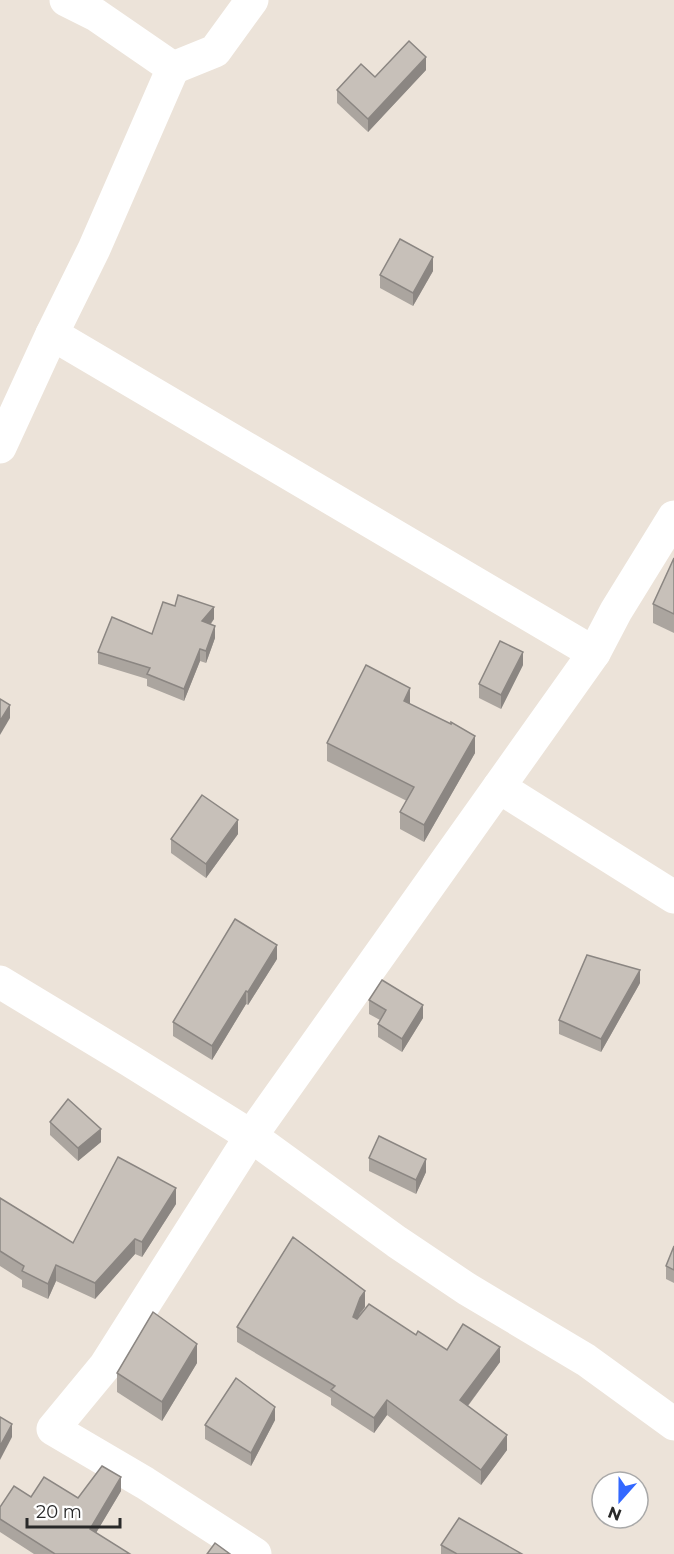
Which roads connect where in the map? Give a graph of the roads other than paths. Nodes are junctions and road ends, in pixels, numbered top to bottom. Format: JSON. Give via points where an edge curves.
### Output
{"nodes":[{"id":1,"x":66,"y":0,"type":"edge"},
{"id":2,"x":252,"y":0,"type":"edge"},
{"id":3,"x":173,"y":68,"type":"junction"},
{"id":4,"x":52,"y":334,"type":"junction"},
{"id":5,"x":0,"y":447,"type":"edge"},
{"id":6,"x":674,"y":517,"type":"edge"},
{"id":7,"x":594,"y":653,"type":"junction"},
{"id":8,"x":499,"y":787,"type":"junction"},
{"id":9,"x":674,"y":897,"type":"edge"},
{"id":10,"x":0,"y":982,"type":"edge"},
{"id":11,"x":251,"y":1136,"type":"junction"},
{"id":12,"x":674,"y":1424,"type":"edge"},
{"id":13,"x":255,"y":1554,"type":"edge"}],
"edges":[{"from":1,"to":3,"type":"street","via":[[96,15]]},
{"from":2,"to":3,"type":"street","via":[[215,51]]},
{"from":3,"to":4,"type":"street"},
{"from":4,"to":5,"type":"street"},
{"from":4,"to":7,"type":"street"},
{"from":6,"to":7,"type":"street"},
{"from":7,"to":8,"type":"street"},
{"from":8,"to":9,"type":"street"},
{"from":8,"to":11,"type":"street"},
{"from":10,"to":11,"type":"street"},
{"from":11,"to":12,"type":"street","via":[[407,1249],[586,1360]]},
{"from":11,"to":13,"type":"street","via":[[105,1366],[53,1429]]}]}
